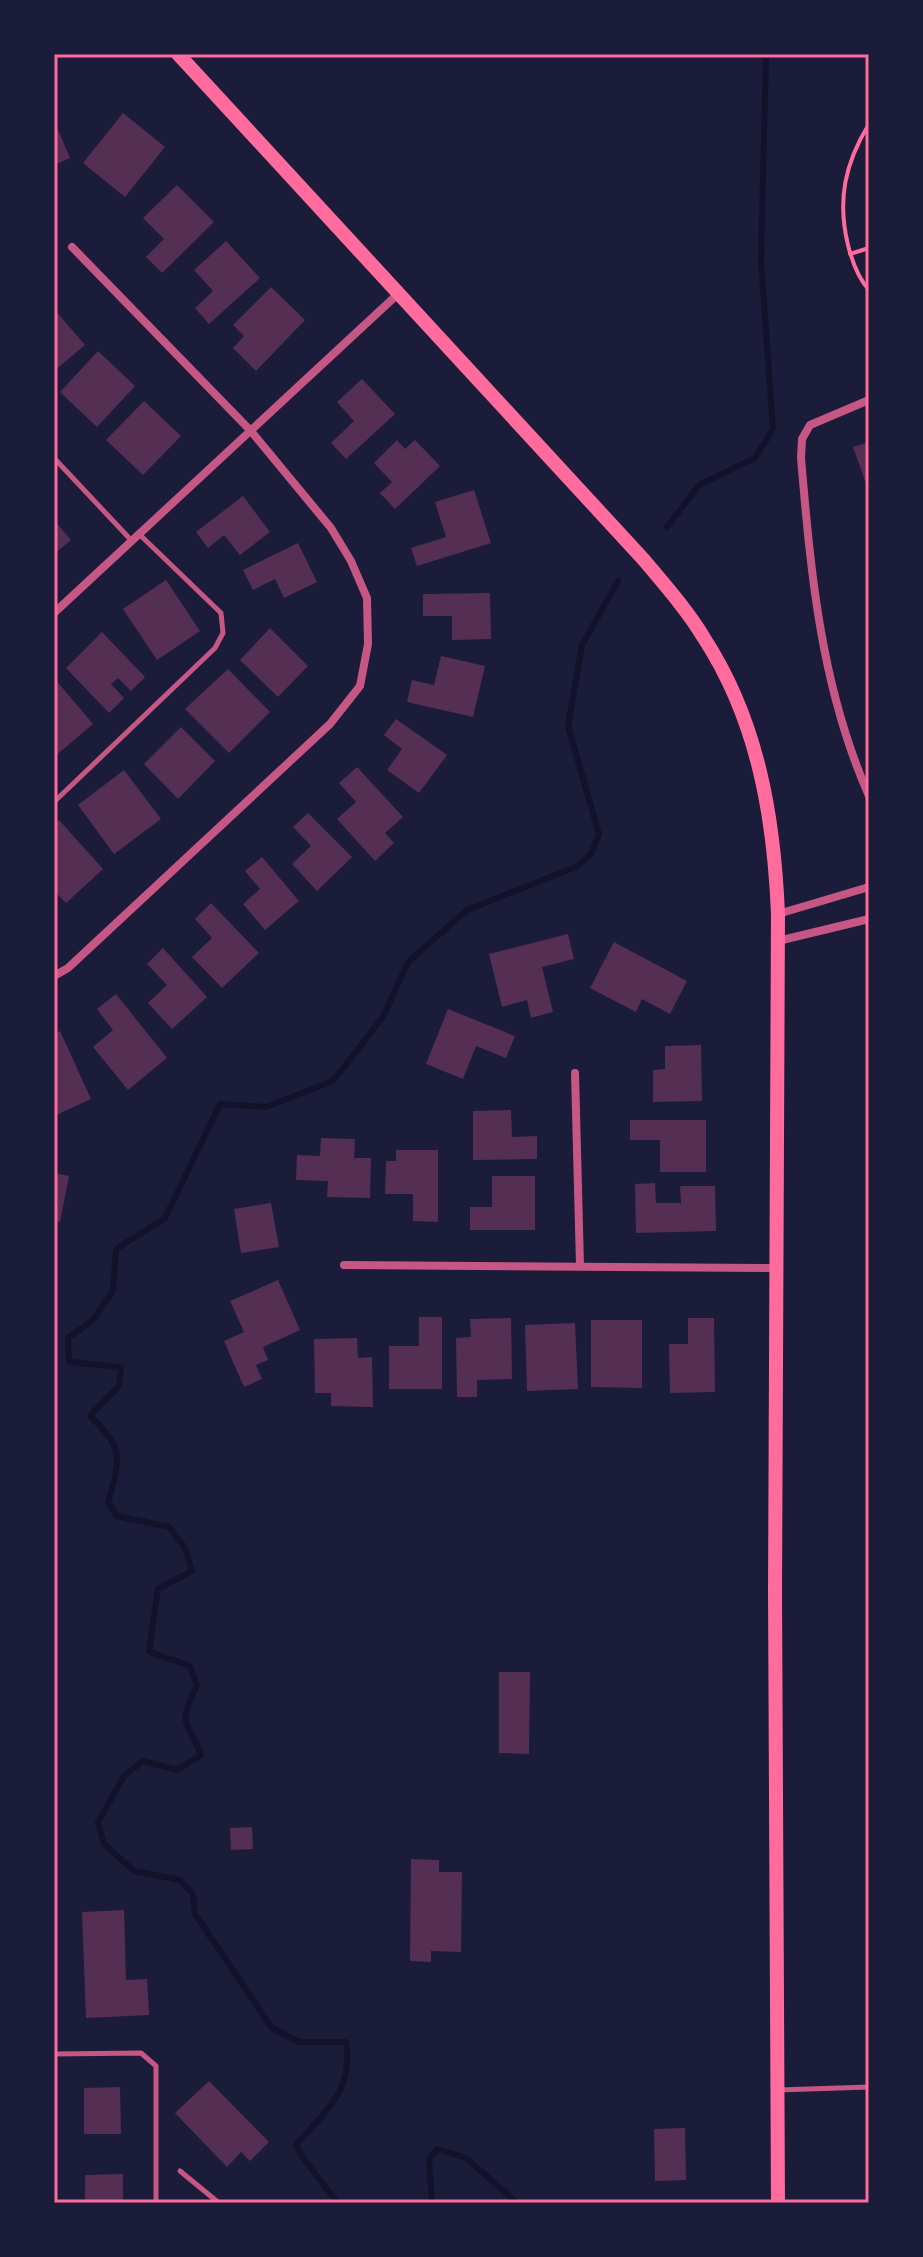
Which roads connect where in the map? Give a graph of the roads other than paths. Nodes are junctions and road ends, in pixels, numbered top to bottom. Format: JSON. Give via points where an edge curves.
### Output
{"nodes":[{"id":1,"x":178,"y":54,"type":"edge"},
{"id":2,"x":72,"y":247,"type":"dead end"},
{"id":3,"x":399,"y":293,"type":"junction"},
{"id":4,"x":869,"y":400,"type":"edge"},
{"id":5,"x":250,"y":430,"type":"junction"},
{"id":6,"x":54,"y":458,"type":"edge"},
{"id":7,"x":134,"y":537,"type":"junction"},
{"id":8,"x":54,"y":613,"type":"edge"},
{"id":9,"x":869,"y":796,"type":"edge"},
{"id":10,"x":54,"y":802,"type":"edge"},
{"id":11,"x":869,"y":887,"type":"edge"},
{"id":12,"x":778,"y":914,"type":"junction"},
{"id":13,"x":869,"y":919,"type":"edge"},
{"id":14,"x":778,"y":941,"type":"junction"},
{"id":15,"x":54,"y":976,"type":"edge"},
{"id":16,"x":575,"y":1073,"type":"dead end"},
{"id":17,"x":344,"y":1265,"type":"dead end"},
{"id":18,"x":580,"y":1265,"type":"junction"},
{"id":19,"x":776,"y":1268,"type":"junction"},
{"id":20,"x":54,"y":1474,"type":"edge"},
{"id":21,"x":54,"y":1491,"type":"edge"},
{"id":22,"x":54,"y":2054,"type":"edge"},
{"id":23,"x":869,"y":2087,"type":"edge"},
{"id":24,"x":777,"y":2090,"type":"junction"},
{"id":25,"x":180,"y":2171,"type":"dead end"},
{"id":26,"x":156,"y":2203,"type":"edge"},
{"id":27,"x":219,"y":2203,"type":"edge"},
{"id":28,"x":776,"y":2203,"type":"edge"}],
"edges":[{"from":1,"to":3,"type":"main road"},
{"from":2,"to":5,"type":"street"},
{"from":3,"to":5,"type":"street"},
{"from":3,"to":12,"type":"main road","via":[[644,560],[705,639],[754,741],[768,809]]},
{"from":4,"to":9,"type":"street","via":[[810,425],[804,431],[801,458],[819,630],[835,697]]},
{"from":5,"to":7,"type":"street"},
{"from":5,"to":15,"type":"street","via":[[331,528],[367,598],[368,644],[360,686],[330,724]]},
{"from":6,"to":7,"type":"lane"},
{"from":7,"to":8,"type":"street"},
{"from":7,"to":10,"type":"lane","via":[[221,613],[223,633],[215,648]]},
{"from":11,"to":12,"type":"street"},
{"from":12,"to":14,"type":"main road"},
{"from":13,"to":14,"type":"street"},
{"from":14,"to":19,"type":"main road"},
{"from":16,"to":18,"type":"street"},
{"from":17,"to":18,"type":"street"},
{"from":18,"to":19,"type":"street"},
{"from":19,"to":24,"type":"main road"},
{"from":20,"to":21,"type":"lane"},
{"from":22,"to":26,"type":"lane","via":[[141,2053],[156,2066]]},
{"from":23,"to":24,"type":"lane"},
{"from":24,"to":28,"type":"main road"},
{"from":25,"to":27,"type":"lane"}]}
